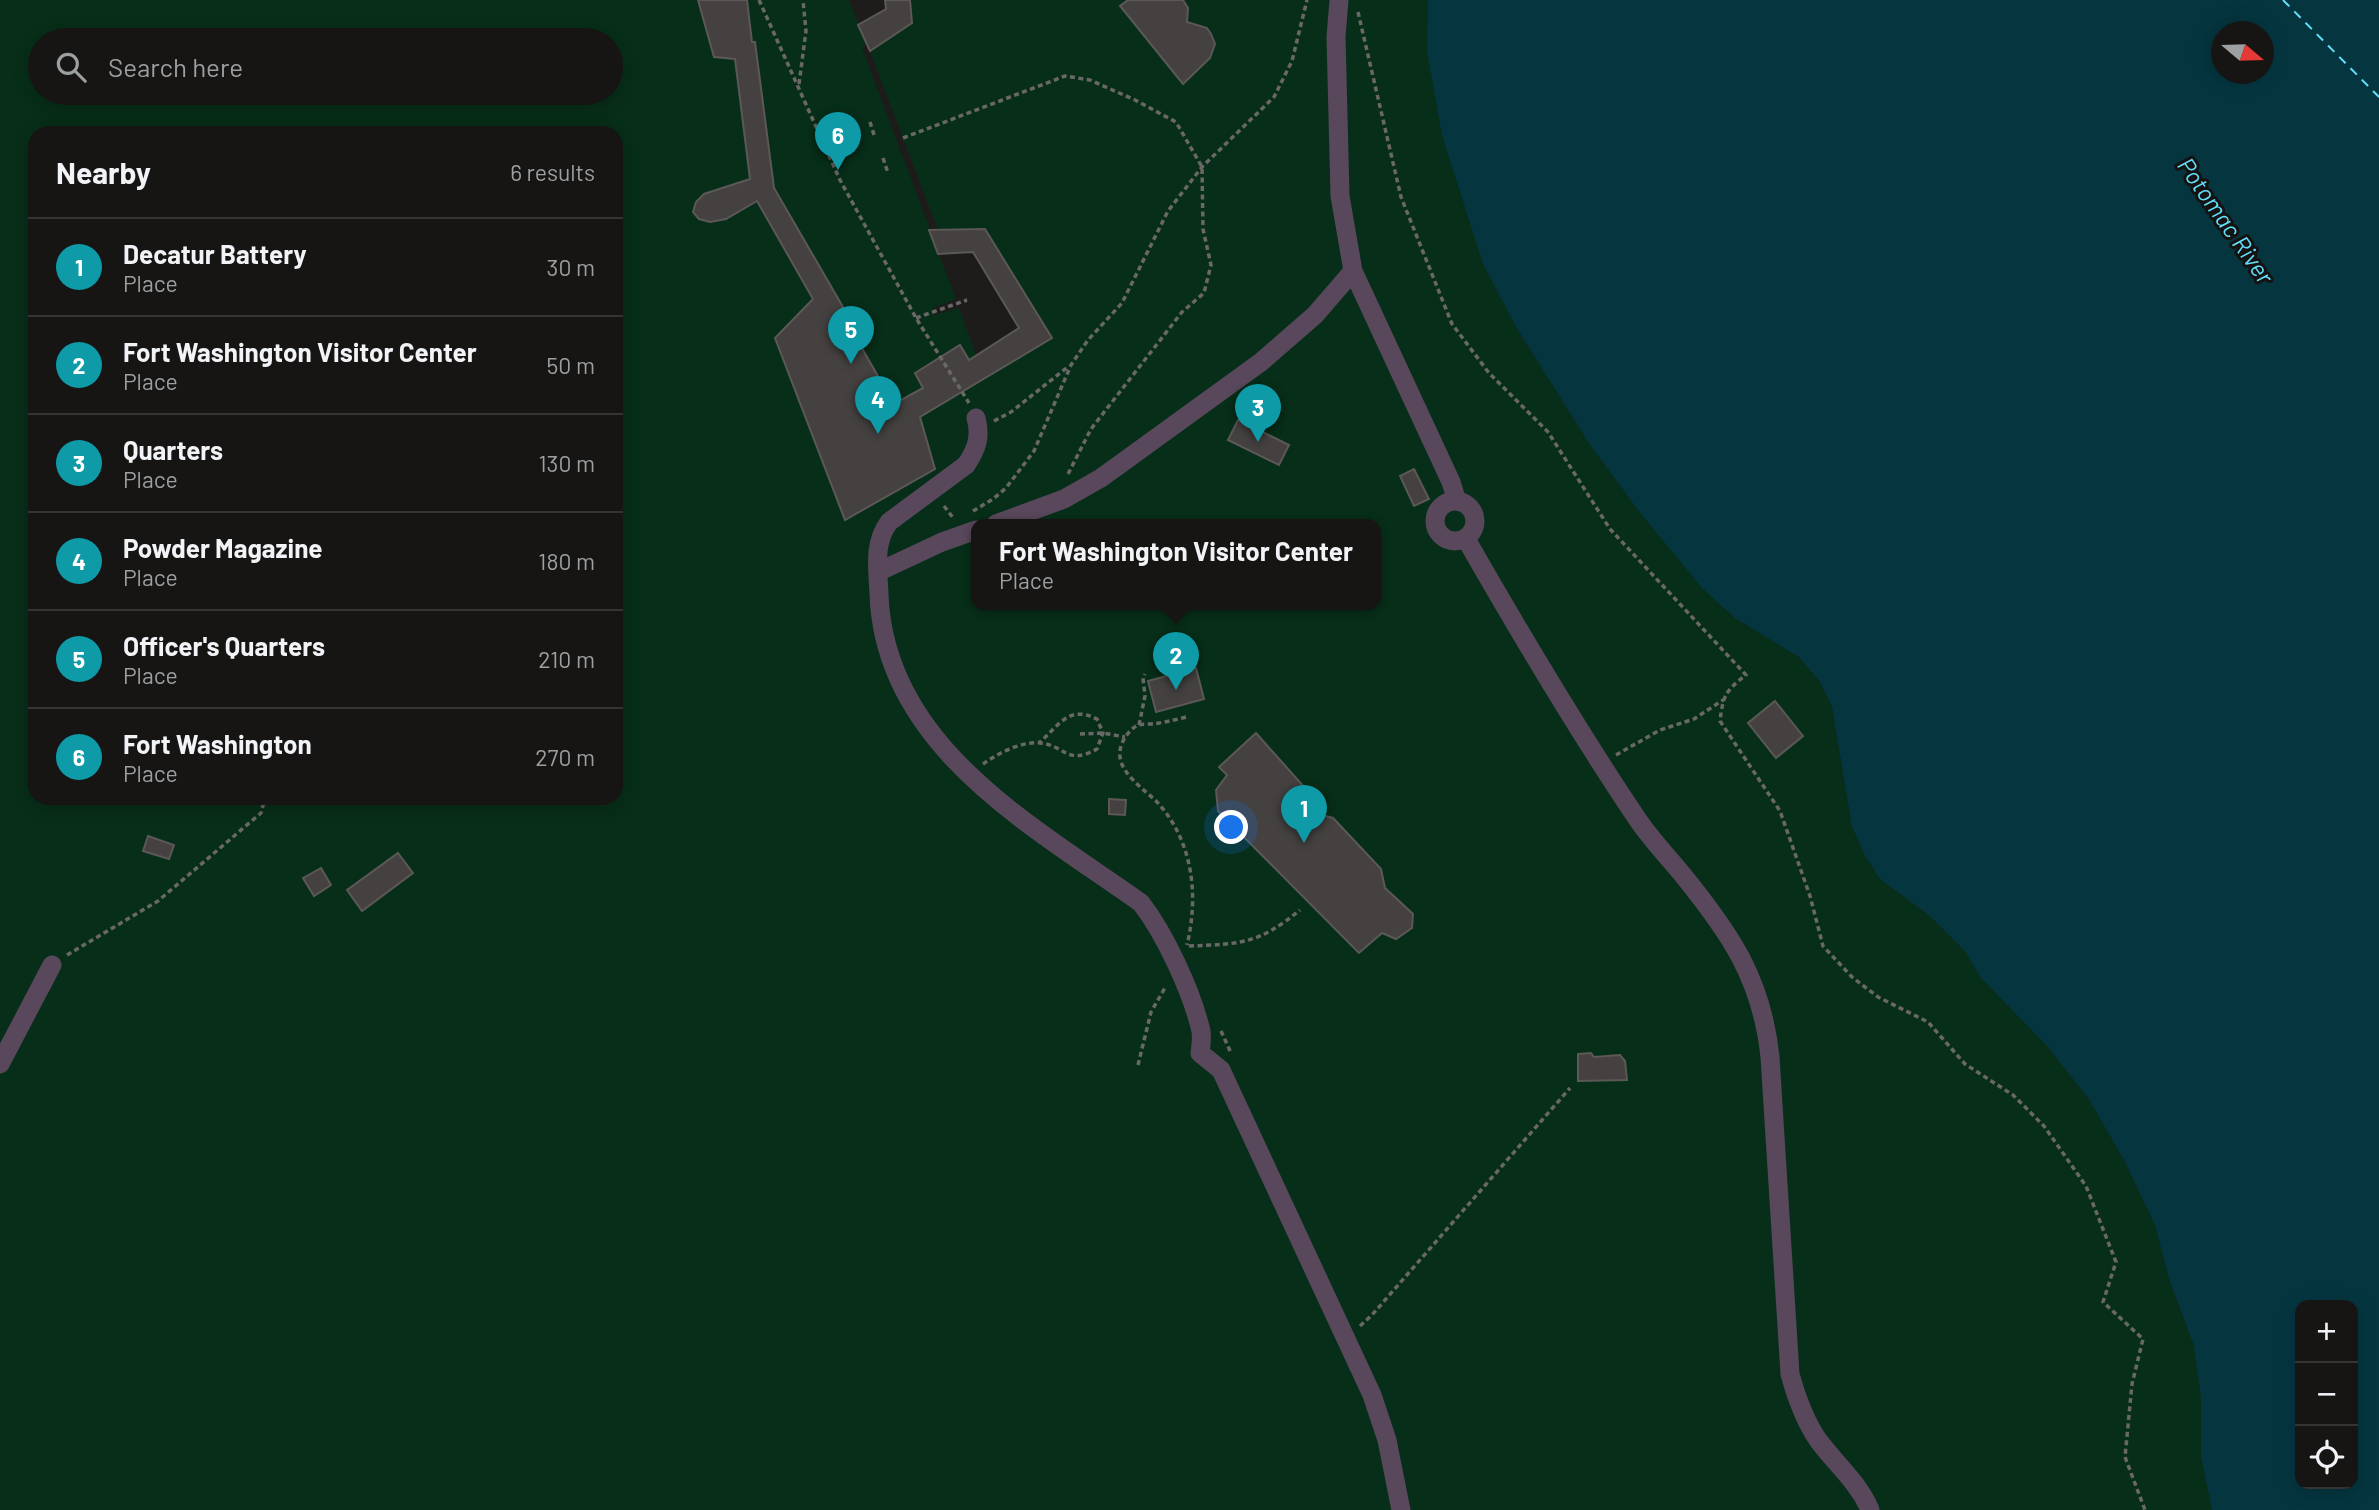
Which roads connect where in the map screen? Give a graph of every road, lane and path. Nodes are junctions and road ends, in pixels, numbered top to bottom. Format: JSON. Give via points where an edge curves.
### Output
{"nodes":[{"id":1,"x":759,"y":0,"type":"edge"},
{"id":2,"x":803,"y":0,"type":"edge"},
{"id":3,"x":1307,"y":0,"type":"edge"},
{"id":4,"x":1339,"y":0,"type":"edge"},
{"id":5,"x":1355,"y":1,"type":"edge"},
{"id":6,"x":799,"y":86,"type":"junction"},
{"id":7,"x":870,"y":122,"type":"dead end"},
{"id":8,"x":875,"y":138,"type":"dead end"},
{"id":9,"x":903,"y":138,"type":"dead end"},
{"id":10,"x":883,"y":158,"type":"dead end"},
{"id":11,"x":1202,"y":167,"type":"junction"},
{"id":12,"x":888,"y":173,"type":"dead end"},
{"id":13,"x":1353,"y":271,"type":"junction"},
{"id":14,"x":967,"y":300,"type":"dead end"},
{"id":15,"x":916,"y":318,"type":"junction"},
{"id":16,"x":1071,"y":365,"type":"junction"},
{"id":17,"x":963,"y":392,"type":"dead end"},
{"id":18,"x":978,"y":423,"type":"joint"},
{"id":19,"x":1457,"y":501,"type":"junction"},
{"id":20,"x":1052,"y":503,"type":"junction"},
{"id":21,"x":1009,"y":519,"type":"edge"},
{"id":22,"x":956,"y":522,"type":"dead end"},
{"id":23,"x":971,"y":532,"type":"edge"},
{"id":24,"x":1466,"y":539,"type":"junction"},
{"id":25,"x":878,"y":572,"type":"junction"},
{"id":26,"x":1145,"y":674,"type":"dead end"},
{"id":27,"x":1723,"y":700,"type":"junction"},
{"id":28,"x":1186,"y":717,"type":"dead end"},
{"id":29,"x":1139,"y":725,"type":"junction"},
{"id":30,"x":1103,"y":733,"type":"junction"},
{"id":31,"x":1080,"y":734,"type":"dead end"},
{"id":32,"x":1125,"y":737,"type":"junction"},
{"id":33,"x":1040,"y":743,"type":"junction"},
{"id":34,"x":1601,"y":763,"type":"junction"},
{"id":35,"x":971,"y":774,"type":"junction"},
{"id":36,"x":263,"y":805,"type":"edge"},
{"id":37,"x":1300,"y":910,"type":"dead end"},
{"id":38,"x":52,"y":965,"type":"joint"},
{"id":39,"x":1177,"y":966,"type":"junction"},
{"id":40,"x":0,"y":1064,"type":"edge"},
{"id":41,"x":1138,"y":1065,"type":"dead end"},
{"id":42,"x":1570,"y":1088,"type":"dead end"},
{"id":43,"x":1358,"y":1327,"type":"dead end"},
{"id":44,"x":1401,"y":1510,"type":"edge"},
{"id":45,"x":1870,"y":1510,"type":"edge"},
{"id":46,"x":2145,"y":1510,"type":"edge"}],
"edges":[{"from":1,"to":6,"type":"path"},
{"from":2,"to":6,"type":"path","via":[[806,30]]},
{"from":3,"to":11,"type":"path","via":[[1292,61],[1274,97]]},
{"from":4,"to":13,"type":"lane","via":[[1340,196]]},
{"from":5,"to":27,"type":"path","via":[[1401,197],[1452,324],[1489,373],[1548,432],[1610,529],[1745,675],[1727,689]]},
{"from":6,"to":15,"type":"path","via":[[840,180]]},
{"from":7,"to":8,"type":"path"},
{"from":9,"to":11,"type":"path","via":[[1065,76],[1090,80],[1176,122]]},
{"from":10,"to":12,"type":"path"},
{"from":11,"to":16,"type":"path","via":[[1168,211],[1122,303]]},
{"from":11,"to":20,"type":"path","via":[[1203,229],[1211,265],[1205,293],[1181,312],[1091,429]]},
{"from":13,"to":19,"type":"lane"},
{"from":13,"to":20,"type":"lane","via":[[1315,315],[1261,362],[1101,478]]},
{"from":14,"to":15,"type":"path"},
{"from":15,"to":17,"type":"path"},
{"from":16,"to":18,"type":"path","via":[[1011,412]]},
{"from":16,"to":22,"type":"path","via":[[1034,451],[1017,476],[993,499]]},
{"from":18,"to":25,"type":"lane","via":[[975,453],[966,464],[889,522],[877,548]]},
{"from":19,"to":24,"type":"lane","via":[[1469,506],[1475,517],[1474,529]]},
{"from":19,"to":24,"type":"lane","via":[[1445,504],[1437,513],[1436,526],[1442,537],[1454,542]]},
{"from":20,"to":21,"type":"lane"},
{"from":23,"to":25,"type":"lane"},
{"from":24,"to":34,"type":"lane","via":[[1550,686]]},
{"from":25,"to":35,"type":"lane","via":[[882,624],[898,674],[934,738]]},
{"from":26,"to":29,"type":"path"},
{"from":27,"to":34,"type":"path","via":[[1694,719],[1660,730]]},
{"from":27,"to":46,"type":"path","via":[[1720,722],[1780,811],[1811,896],[1823,946],[1852,977],[1878,997],[1928,1023],[1965,1064],[2013,1095],[2044,1126],[2086,1186],[2116,1262],[2103,1302],[2143,1339],[2132,1384],[2125,1457]]},
{"from":28,"to":29,"type":"path"},
{"from":29,"to":32,"type":"path"},
{"from":30,"to":31,"type":"path"},
{"from":30,"to":32,"type":"path"},
{"from":30,"to":33,"type":"path","via":[[1097,749],[1084,756]]},
{"from":30,"to":33,"type":"path","via":[[1097,719],[1083,712],[1069,716]]},
{"from":32,"to":37,"type":"path","via":[[1120,756],[1123,766],[1167,814],[1185,850],[1193,885],[1187,946],[1257,939]]},
{"from":33,"to":35,"type":"path","via":[[1002,751]]},
{"from":34,"to":45,"type":"lane","via":[[1639,823],[1712,911],[1756,990],[1768,1034],[1790,1374],[1817,1438]]},
{"from":35,"to":39,"type":"lane","via":[[1023,821],[1141,903]]},
{"from":36,"to":38,"type":"path","via":[[261,813],[158,901]]},
{"from":38,"to":40,"type":"lane"},
{"from":39,"to":41,"type":"path","via":[[1151,1012]]},
{"from":39,"to":44,"type":"lane","via":[[1202,1034],[1200,1053],[1222,1070],[1373,1395]]},
{"from":42,"to":43,"type":"path"}]}
